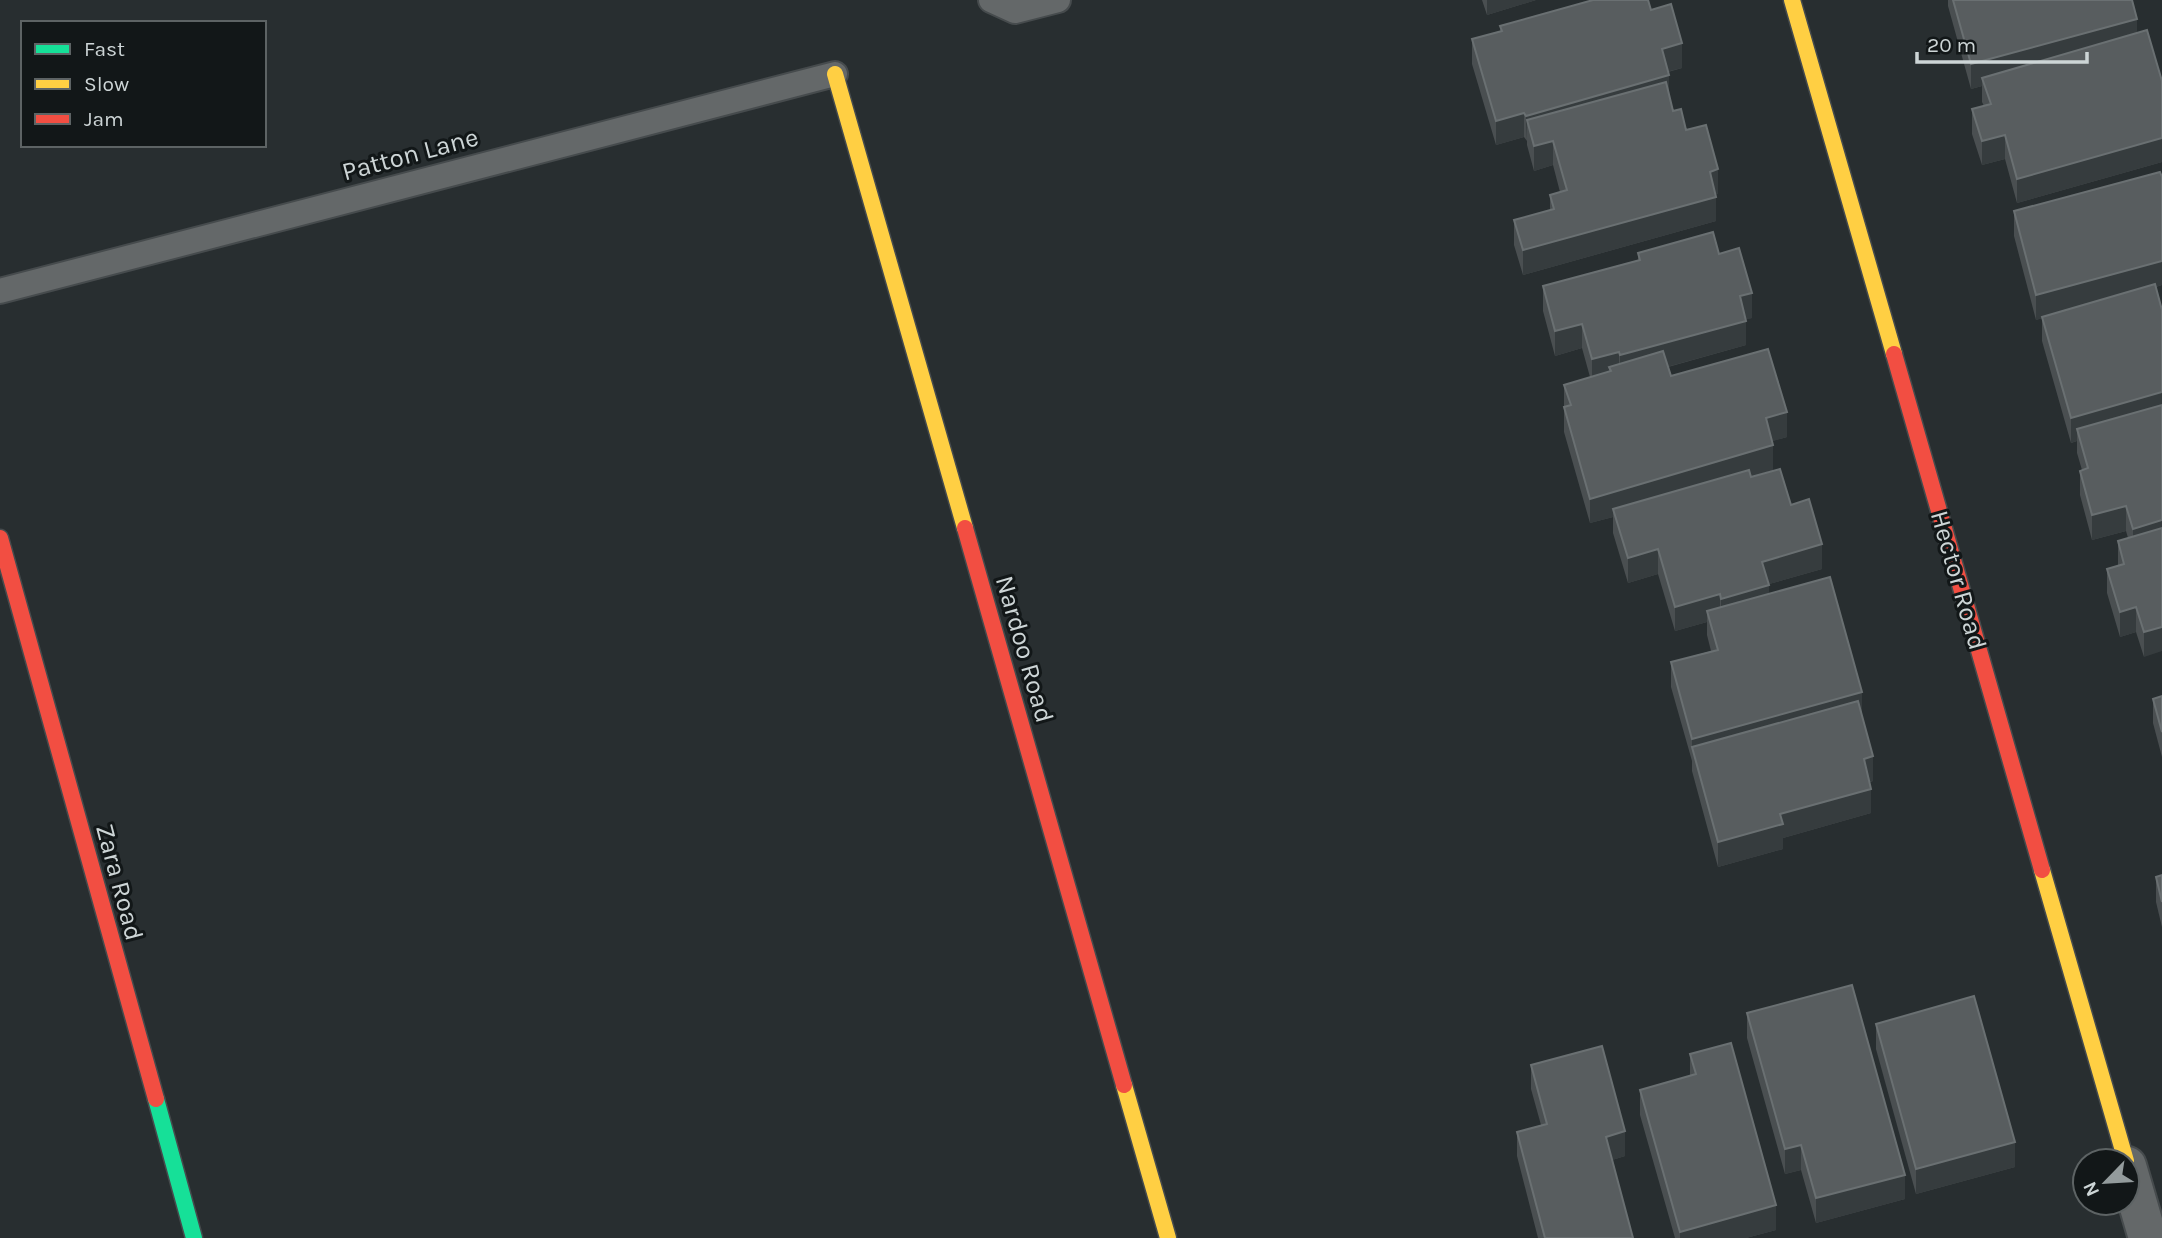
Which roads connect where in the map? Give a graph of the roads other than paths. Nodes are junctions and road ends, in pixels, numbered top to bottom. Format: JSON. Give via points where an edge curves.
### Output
{"nodes":[{"id":1,"x":991,"y":0,"type":"edge"},
{"id":2,"x":1058,"y":0,"type":"edge"},
{"id":3,"x":1793,"y":0,"type":"edge"},
{"id":4,"x":835,"y":74,"type":"joint"},
{"id":5,"x":0,"y":291,"type":"edge"},
{"id":6,"x":0,"y":538,"type":"edge"},
{"id":7,"x":2121,"y":1147,"type":"edge"},
{"id":8,"x":2141,"y":1214,"type":"edge"},
{"id":9,"x":194,"y":1238,"type":"edge"},
{"id":10,"x":1168,"y":1238,"type":"edge"},
{"id":11,"x":2148,"y":1238,"type":"edge"}],
"edges":[{"from":1,"to":2,"type":"lane","via":[[1015,12]]},
{"from":3,"to":7,"type":"street","name":"Hector Road"},
{"from":4,"to":5,"type":"lane","name":"Patton Lane"},
{"from":4,"to":10,"type":"street","name":"Nardoo Road"},
{"from":6,"to":9,"type":"street","name":"Zara Road"},
{"from":8,"to":11,"type":"street","name":"Hector Road"}]}
